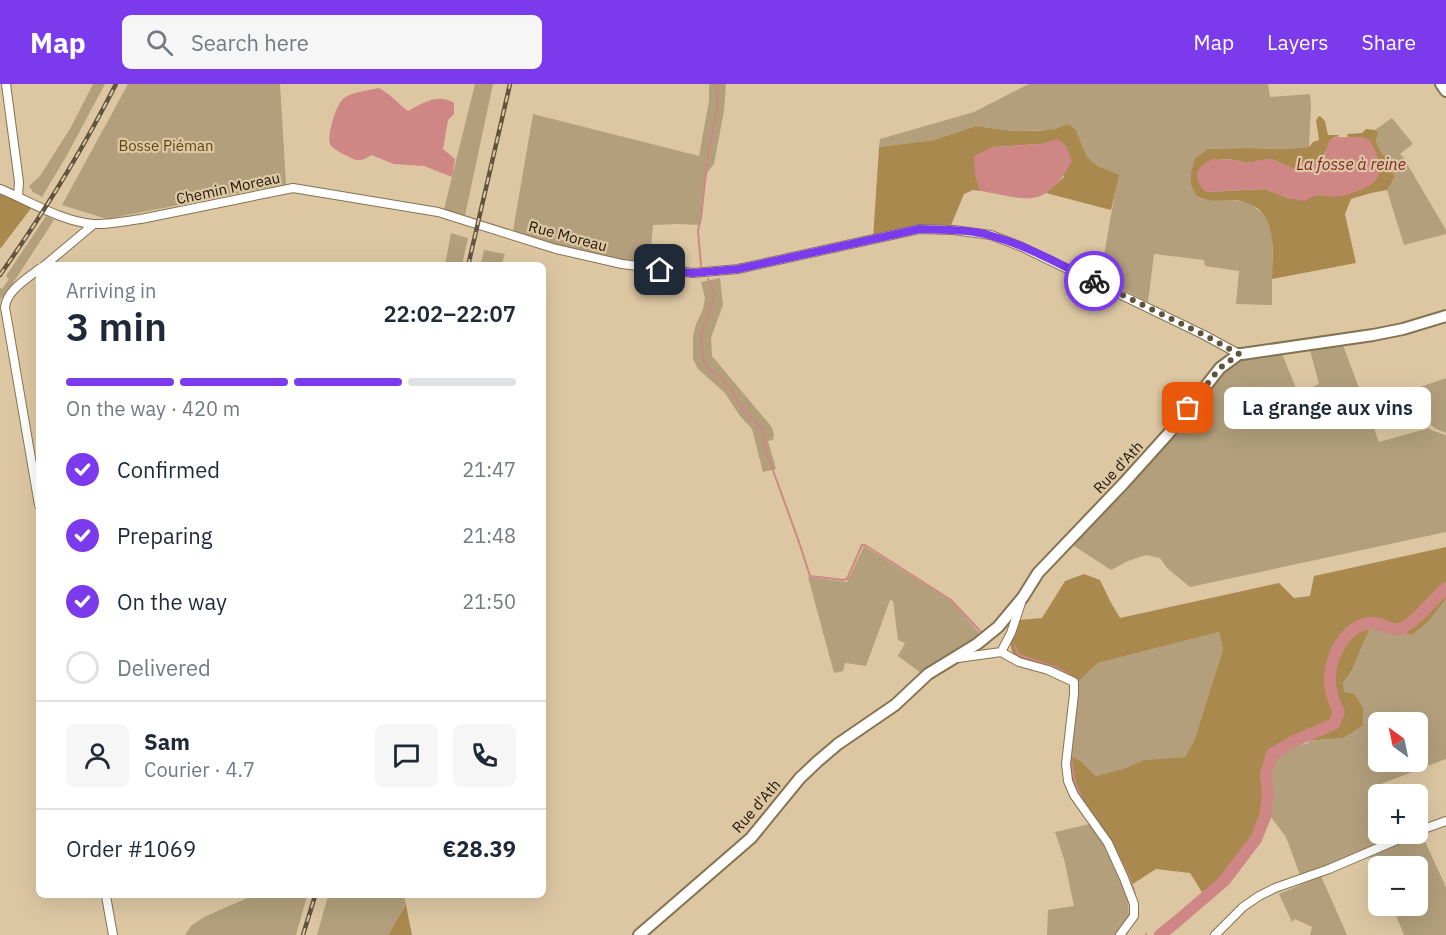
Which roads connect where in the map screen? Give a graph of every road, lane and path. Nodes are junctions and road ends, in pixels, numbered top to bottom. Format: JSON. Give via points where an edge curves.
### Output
{"nodes":[{"id":1,"x":6,"y":84,"type":"edge"},
{"id":2,"x":1441,"y":84,"type":"edge"},
{"id":3,"x":1446,"y":91,"type":"edge"},
{"id":4,"x":0,"y":189,"type":"edge"},
{"id":5,"x":18,"y":196,"type":"junction"},
{"id":6,"x":438,"y":212,"type":"joint"},
{"id":7,"x":94,"y":224,"type":"junction"},
{"id":8,"x":49,"y":262,"type":"edge"},
{"id":9,"x":36,"y":271,"type":"edge"},
{"id":10,"x":1446,"y":316,"type":"edge"},
{"id":11,"x":1239,"y":354,"type":"junction"},
{"id":12,"x":36,"y":488,"type":"edge"},
{"id":13,"x":1023,"y":597,"type":"junction"},
{"id":14,"x":1001,"y":652,"type":"junction"},
{"id":15,"x":956,"y":658,"type":"junction"},
{"id":16,"x":1446,"y":820,"type":"edge"},
{"id":17,"x":1428,"y":827,"type":"edge"},
{"id":18,"x":1388,"y":844,"type":"edge"},
{"id":19,"x":106,"y":898,"type":"edge"},
{"id":20,"x":113,"y":935,"type":"edge"},
{"id":21,"x":639,"y":935,"type":"edge"},
{"id":22,"x":1120,"y":935,"type":"edge"},
{"id":23,"x":1215,"y":935,"type":"edge"}],
"edges":[{"from":1,"to":5,"type":"street"},
{"from":2,"to":3,"type":"street"},
{"from":4,"to":5,"type":"street","name":"Chemin Moreau"},
{"from":5,"to":7,"type":"street","name":"Chemin Moreau","via":[[67,219]]},
{"from":6,"to":7,"type":"street","name":"Chemin Moreau","via":[[293,188],[141,219]]},
{"from":6,"to":11,"type":"street","name":"Rue Moreau","via":[[556,249],[622,264],[693,273],[738,269],[919,229],[991,235]]},
{"from":7,"to":8,"type":"street"},
{"from":9,"to":12,"type":"street","via":[[10,293],[5,307]]},
{"from":10,"to":11,"type":"street","via":[[1404,330]]},
{"from":11,"to":13,"type":"street","name":"Rue d'Ath","via":[[1216,373],[1170,433],[1038,573]]},
{"from":13,"to":14,"type":"street","name":"Rue d'Ath"},
{"from":13,"to":15,"type":"street","name":"Rue d'Ath","via":[[998,627]]},
{"from":14,"to":15,"type":"street","name":"Rue d'Ath"},
{"from":14,"to":22,"type":"street","via":[[1074,682],[1066,764],[1068,781],[1108,843],[1134,904],[1134,916]]},
{"from":15,"to":21,"type":"street","name":"Rue d'Ath","via":[[928,675],[895,705],[818,761],[751,838]]},
{"from":16,"to":17,"type":"street"},
{"from":18,"to":23,"type":"street","via":[[1259,896]]},
{"from":19,"to":20,"type":"street"}]}
